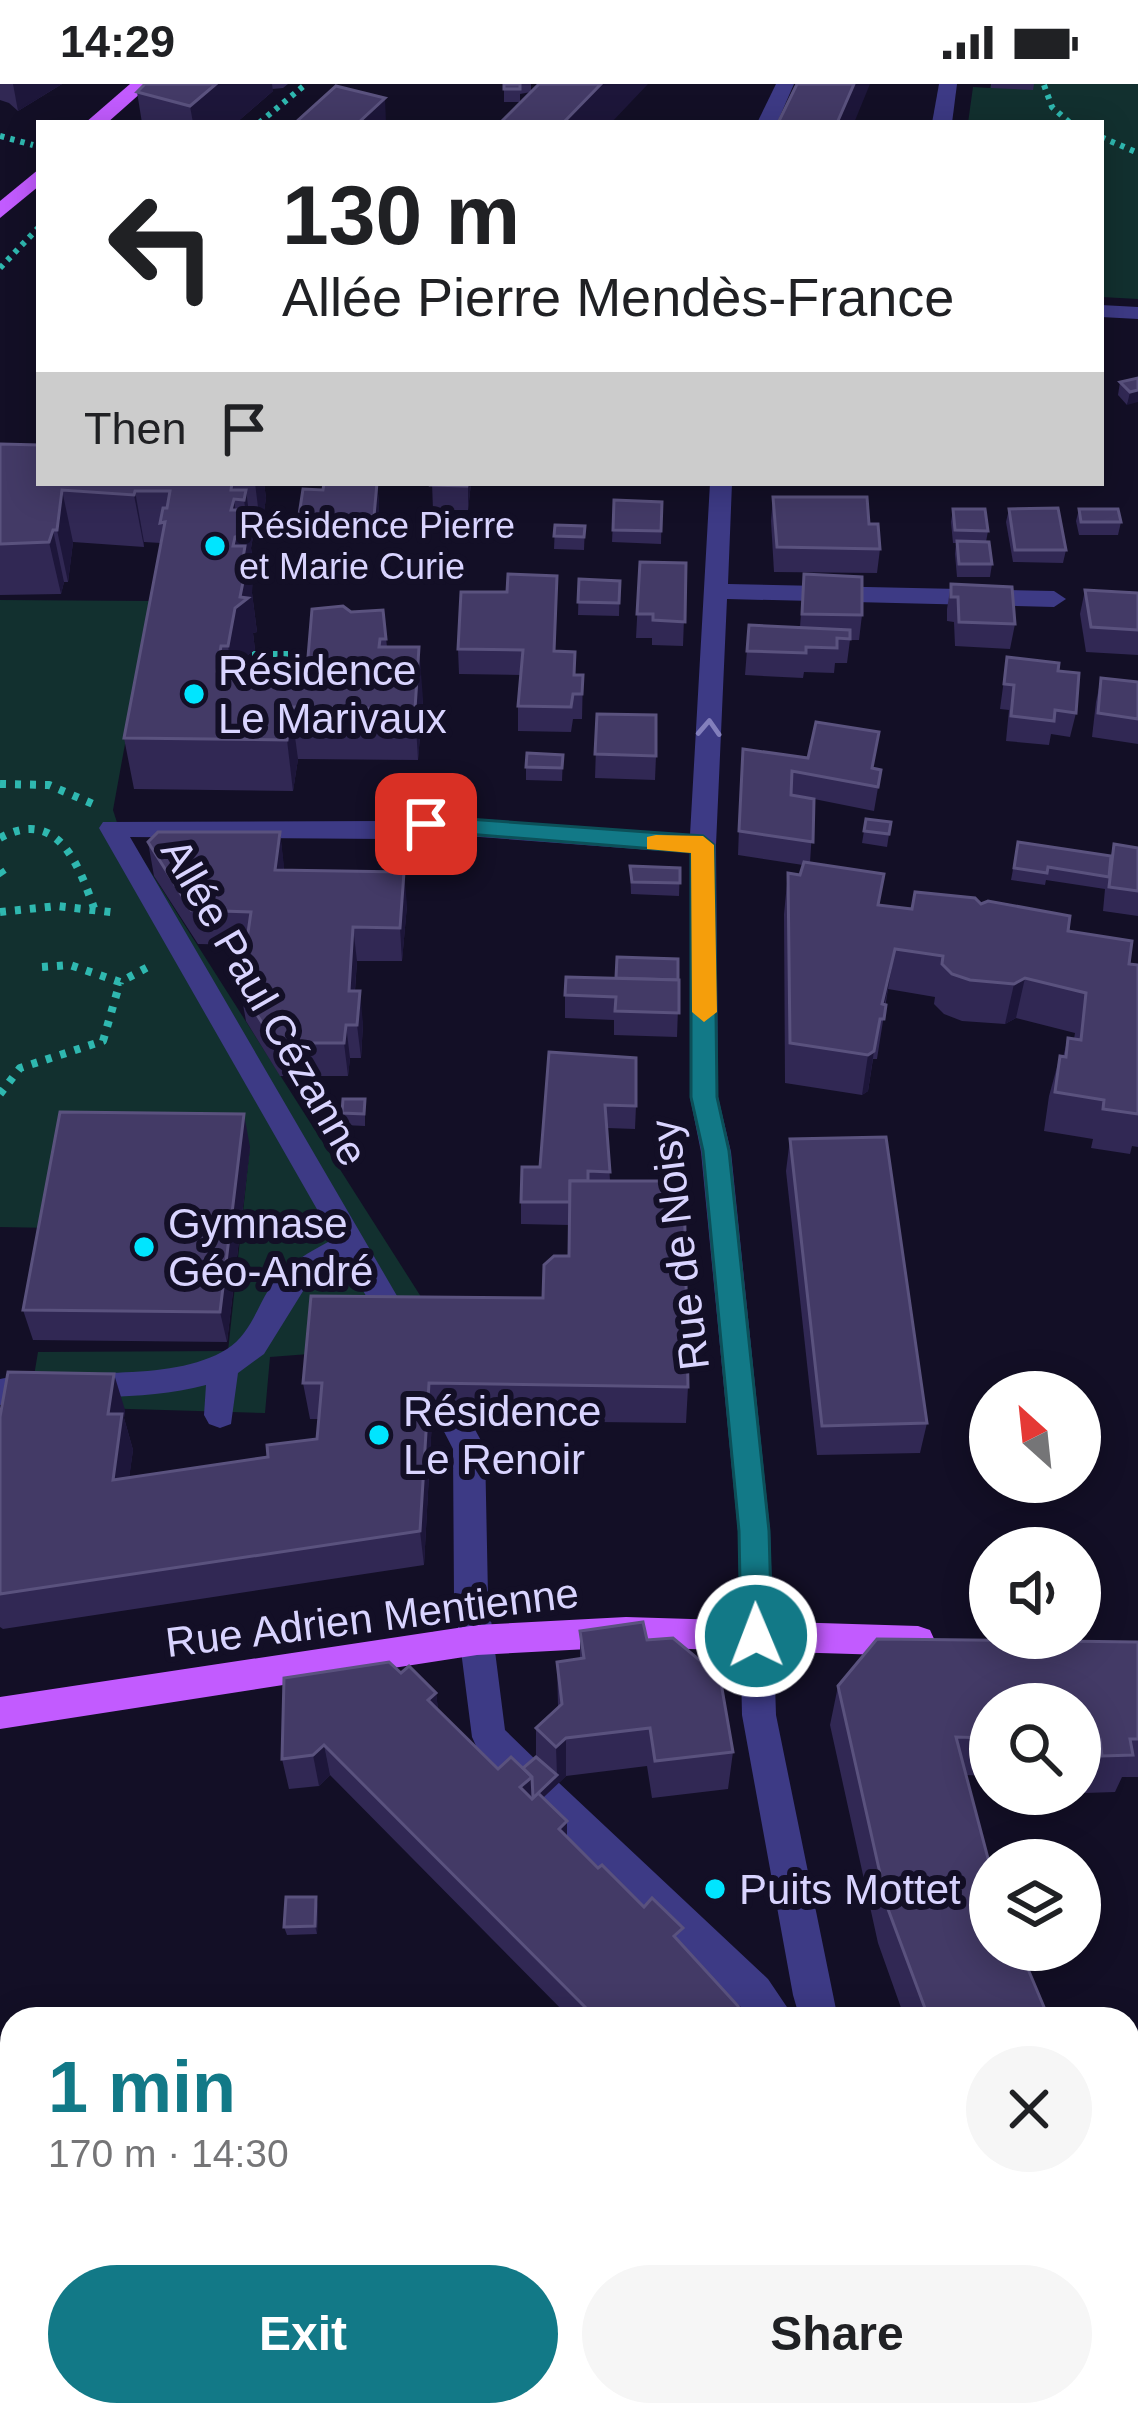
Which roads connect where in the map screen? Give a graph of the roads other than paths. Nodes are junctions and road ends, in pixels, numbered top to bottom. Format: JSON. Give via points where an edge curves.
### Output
{"nodes":[{"id":1,"x":142,"y":84,"type":"edge"},
{"id":2,"x":785,"y":84,"type":"edge"},
{"id":3,"x":948,"y":84,"type":"edge"},
{"id":4,"x":99,"y":120,"type":"edge"},
{"id":5,"x":768,"y":120,"type":"edge"},
{"id":6,"x":942,"y":120,"type":"edge"},
{"id":7,"x":36,"y":178,"type":"edge"},
{"id":8,"x":0,"y":212,"type":"edge"},
{"id":9,"x":1104,"y":311,"type":"edge"},
{"id":10,"x":1138,"y":313,"type":"edge"},
{"id":11,"x":722,"y":486,"type":"edge"},
{"id":12,"x":988,"y":583,"type":"edge"},
{"id":13,"x":717,"y":584,"type":"junction"},
{"id":14,"x":1054,"y":599,"type":"dead end"},
{"id":15,"x":703,"y":845,"type":"junction"},
{"id":16,"x":354,"y":1243,"type":"junction"},
{"id":17,"x":405,"y":1334,"type":"edge"},
{"id":18,"x":223,"y":1367,"type":"junction"},
{"id":19,"x":0,"y":1392,"type":"edge"},
{"id":20,"x":220,"y":1415,"type":"dead end"},
{"id":21,"x":454,"y":1420,"type":"edge"},
{"id":22,"x":756,"y":1636,"type":"junction"},
{"id":23,"x":477,"y":1640,"type":"junction"},
{"id":24,"x":941,"y":1642,"type":"edge"},
{"id":25,"x":0,"y":1713,"type":"edge"},
{"id":26,"x":766,"y":2007,"type":"edge"},
{"id":27,"x":817,"y":2007,"type":"edge"}],
"edges":[{"from":1,"to":4,"type":"main road"},
{"from":2,"to":5,"type":"street"},
{"from":3,"to":6,"type":"street"},
{"from":7,"to":8,"type":"main road"},
{"from":9,"to":10,"type":"street"},
{"from":11,"to":13,"type":"street","name":"Rue de Noisy"},
{"from":12,"to":13,"type":"street"},
{"from":13,"to":14,"type":"street"},
{"from":15,"to":13,"type":"street","name":"Rue de Noisy","one_way":true},
{"from":15,"to":16,"type":"street","name":"Allée Paul Cézanne","via":[[426,824],[112,828]]},
{"from":15,"to":22,"type":"street","name":"Rue de Noisy","via":[[704,1097],[754,1531]]},
{"from":16,"to":17,"type":"street","name":"Allée Paul Cézanne"},
{"from":16,"to":18,"type":"street","via":[[294,1280],[254,1345]]},
{"from":18,"to":19,"type":"street"},
{"from":18,"to":20,"type":"street"},
{"from":21,"to":23,"type":"street","via":[[469,1448]]},
{"from":22,"to":23,"type":"main road","name":"Rue Adrien Mentienne","via":[[584,1632]]},
{"from":22,"to":24,"type":"main road","name":"Rue Adrien Mentienne"},
{"from":22,"to":27,"type":"street","name":"Rue de Noisy","via":[[759,1715]]},
{"from":23,"to":25,"type":"main road","name":"Rue Adrien Mentienne"},
{"from":23,"to":26,"type":"street","via":[[489,1737]]}]}
